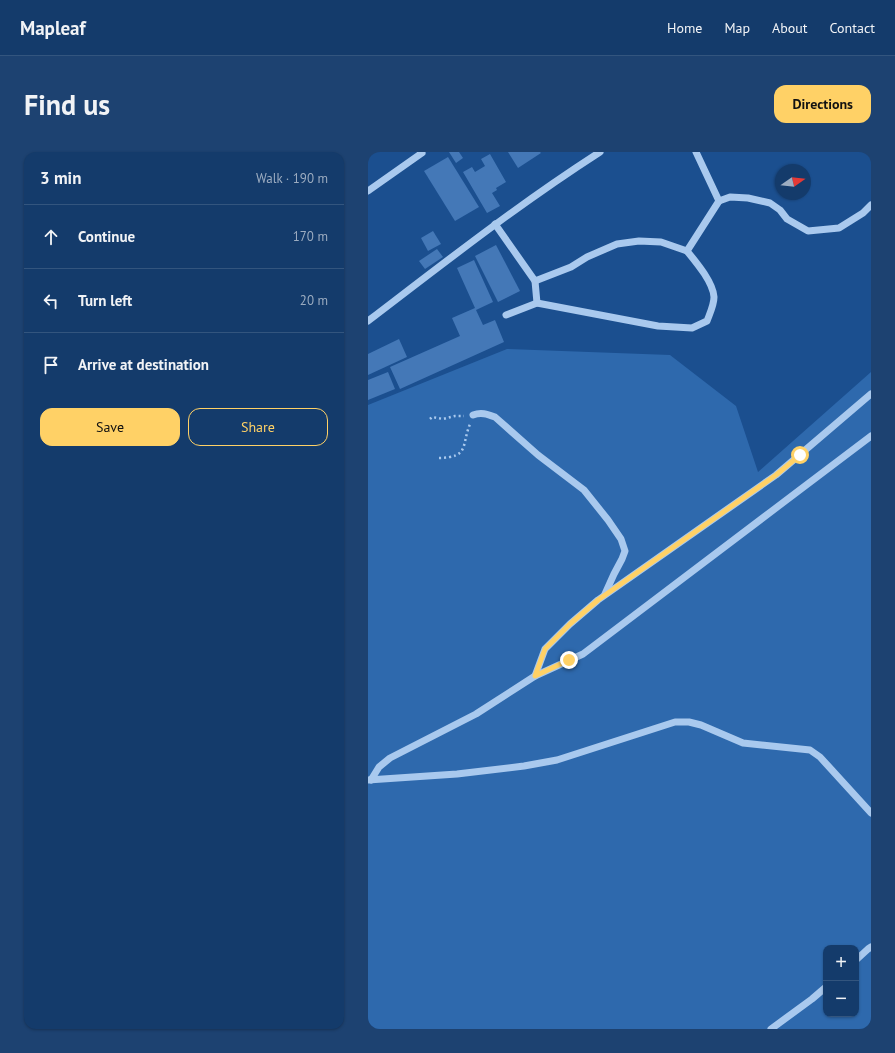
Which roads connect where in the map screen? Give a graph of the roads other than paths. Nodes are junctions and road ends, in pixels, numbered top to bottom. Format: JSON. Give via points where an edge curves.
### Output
{"nodes":[{"id":1,"x":600,"y":152,"type":"edge"},
{"id":2,"x":696,"y":152,"type":"edge"},
{"id":3,"x":422,"y":153,"type":"dead end"},
{"id":4,"x":368,"y":191,"type":"edge"},
{"id":5,"x":719,"y":201,"type":"junction"},
{"id":6,"x":871,"y":205,"type":"edge"},
{"id":7,"x":496,"y":224,"type":"junction"},
{"id":8,"x":687,"y":251,"type":"junction"},
{"id":9,"x":535,"y":281,"type":"junction"},
{"id":10,"x":537,"y":303,"type":"junction"},
{"id":11,"x":506,"y":315,"type":"dead end"},
{"id":12,"x":368,"y":321,"type":"edge"},
{"id":13,"x":871,"y":394,"type":"edge"},
{"id":14,"x":473,"y":416,"type":"road end"},
{"id":15,"x":871,"y":436,"type":"edge"},
{"id":16,"x":605,"y":594,"type":"junction"},
{"id":17,"x":535,"y":676,"type":"junction"},
{"id":18,"x":369,"y":780,"type":"edge"},
{"id":19,"x":871,"y":813,"type":"edge"},
{"id":20,"x":871,"y":947,"type":"edge"},
{"id":21,"x":859,"y":957,"type":"edge"},
{"id":22,"x":823,"y":990,"type":"edge"},
{"id":23,"x":771,"y":1029,"type":"edge"}],
"edges":[{"from":1,"to":7,"type":"lane"},
{"from":2,"to":5,"type":"lane"},
{"from":3,"to":4,"type":"lane"},
{"from":5,"to":6,"type":"lane","via":[[730,197],[770,203],[787,219],[808,231],[839,228]]},
{"from":5,"to":8,"type":"lane"},
{"from":7,"to":9,"type":"lane"},
{"from":7,"to":12,"type":"lane"},
{"from":8,"to":9,"type":"lane","via":[[661,242],[617,244],[571,267]]},
{"from":8,"to":10,"type":"lane","via":[[708,281],[714,296],[707,321],[692,328],[658,326]]},
{"from":9,"to":10,"type":"lane"},
{"from":10,"to":11,"type":"lane"},
{"from":13,"to":16,"type":"lane","via":[[776,475]]},
{"from":14,"to":16,"type":"lane","via":[[486,413],[495,417],[538,455],[584,490],[608,520],[620,539],[624,552]]},
{"from":15,"to":17,"type":"lane","via":[[583,654]]},
{"from":16,"to":17,"type":"lane","via":[[545,649]]},
{"from":17,"to":18,"type":"lane","via":[[476,714],[390,758]]},
{"from":18,"to":19,"type":"lane","via":[[458,774],[524,766],[557,760],[675,722],[689,722],[743,743],[810,750],[820,757]]},
{"from":20,"to":21,"type":"lane"},
{"from":22,"to":23,"type":"lane"}]}
